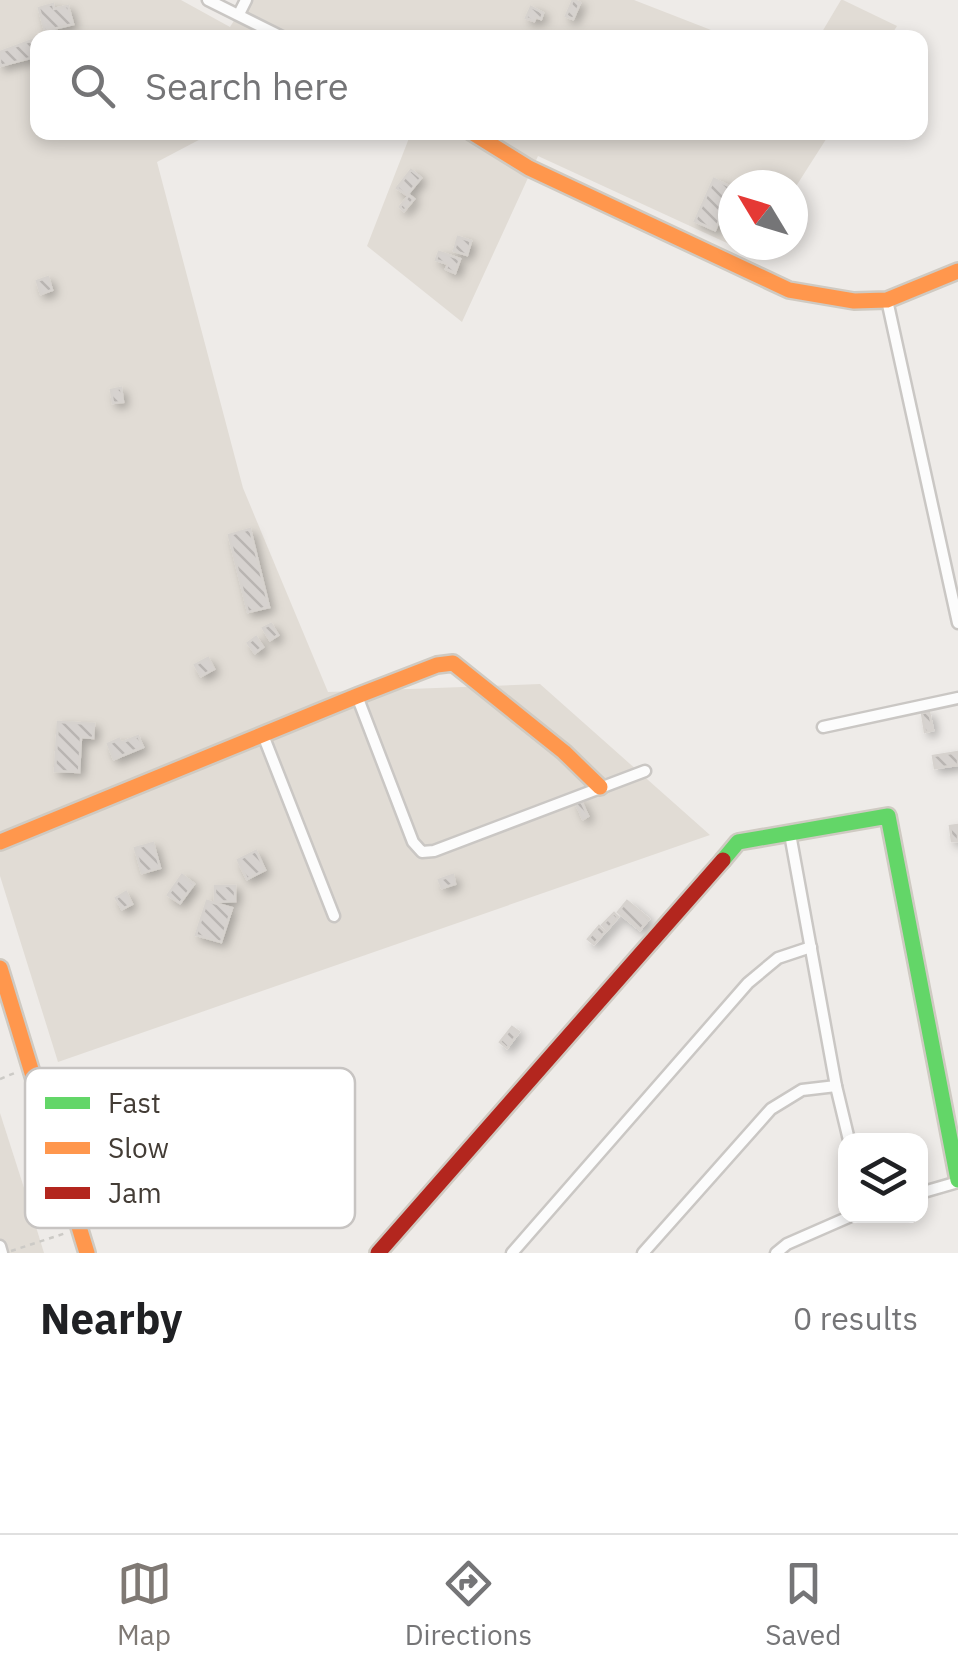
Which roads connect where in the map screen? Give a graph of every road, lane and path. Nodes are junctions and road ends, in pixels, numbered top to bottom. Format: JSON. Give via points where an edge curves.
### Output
{"nodes":[{"id":1,"x":208,"y":0,"type":"edge"},
{"id":2,"x":246,"y":0,"type":"edge"},
{"id":3,"x":239,"y":14,"type":"junction"},
{"id":4,"x":269,"y":30,"type":"edge"},
{"id":5,"x":483,"y":140,"type":"edge"},
{"id":6,"x":958,"y":270,"type":"edge"},
{"id":7,"x":886,"y":300,"type":"junction"},
{"id":8,"x":958,"y":623,"type":"edge"},
{"id":9,"x":357,"y":696,"type":"junction"},
{"id":10,"x":958,"y":698,"type":"edge"},
{"id":11,"x":823,"y":726,"type":"dead end"},
{"id":12,"x":264,"y":735,"type":"junction"},
{"id":13,"x":645,"y":771,"type":"dead end"},
{"id":14,"x":600,"y":787,"type":"junction"},
{"id":15,"x":790,"y":834,"type":"junction"},
{"id":16,"x":0,"y":842,"type":"edge"},
{"id":17,"x":334,"y":916,"type":"dead end"},
{"id":18,"x":811,"y":947,"type":"junction"},
{"id":19,"x":0,"y":968,"type":"edge"},
{"id":20,"x":30,"y":1067,"type":"edge"},
{"id":21,"x":25,"y":1069,"type":"edge"},
{"id":22,"x":0,"y":1079,"type":"edge"},
{"id":23,"x":836,"y":1086,"type":"junction"},
{"id":24,"x":847,"y":1133,"type":"edge"},
{"id":25,"x":958,"y":1181,"type":"edge"},
{"id":26,"x":928,"y":1190,"type":"edge"},
{"id":27,"x":838,"y":1222,"type":"edge"},
{"id":28,"x":80,"y":1229,"type":"joint"},
{"id":29,"x":2,"y":1251,"type":"edge"},
{"id":30,"x":87,"y":1253,"type":"edge"},
{"id":31,"x":378,"y":1253,"type":"edge"},
{"id":32,"x":512,"y":1253,"type":"edge"},
{"id":33,"x":644,"y":1253,"type":"edge"},
{"id":34,"x":776,"y":1253,"type":"edge"}],
"edges":[{"from":1,"to":3,"type":"street"},
{"from":2,"to":3,"type":"street"},
{"from":3,"to":4,"type":"street"},
{"from":5,"to":7,"type":"street","via":[[528,168],[788,290]]},
{"from":6,"to":7,"type":"street"},
{"from":7,"to":8,"type":"street"},
{"from":9,"to":12,"type":"street"},
{"from":9,"to":14,"type":"street","via":[[453,663]]},
{"from":9,"to":14,"type":"street","via":[[422,852]]},
{"from":10,"to":11,"type":"street"},
{"from":12,"to":16,"type":"street"},
{"from":12,"to":17,"type":"street"},
{"from":13,"to":14,"type":"street"},
{"from":15,"to":18,"type":"street"},
{"from":15,"to":25,"type":"street","via":[[888,816]]},
{"from":15,"to":31,"type":"street","via":[[748,838],[727,852]]},
{"from":18,"to":23,"type":"street"},
{"from":18,"to":32,"type":"street","via":[[767,964],[748,983]]},
{"from":19,"to":20,"type":"street"},
{"from":21,"to":22,"type":"path"},
{"from":23,"to":24,"type":"street"},
{"from":23,"to":33,"type":"street","via":[[802,1090],[771,1109]]},
{"from":25,"to":26,"type":"street"},
{"from":27,"to":34,"type":"street"},
{"from":28,"to":29,"type":"path"},
{"from":28,"to":30,"type":"street"}]}
